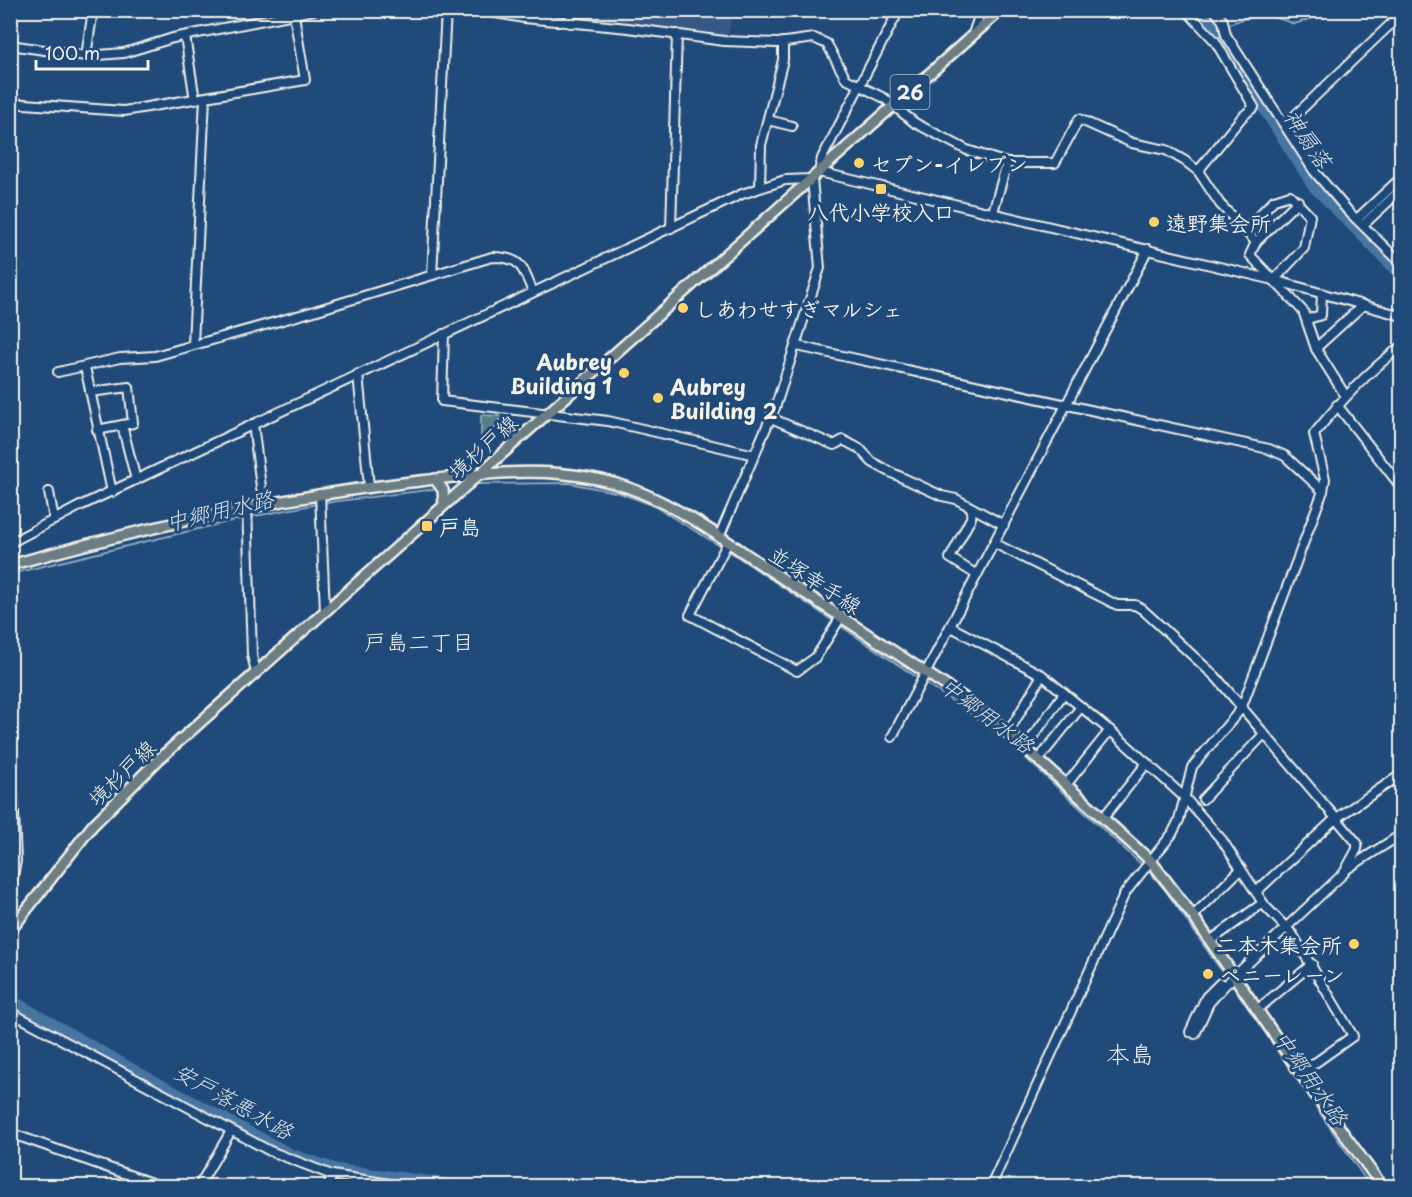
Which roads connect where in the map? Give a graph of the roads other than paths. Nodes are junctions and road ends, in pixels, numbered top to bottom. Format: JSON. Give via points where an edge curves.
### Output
{"nodes":[{"id":1,"x":93,"y":10,"type":"edge"},
{"id":2,"x":315,"y":10,"type":"edge"},
{"id":3,"x":446,"y":10,"type":"edge"},
{"id":4,"x":478,"y":10,"type":"edge"},
{"id":5,"x":571,"y":10,"type":"edge"},
{"id":6,"x":882,"y":10,"type":"edge"},
{"id":7,"x":981,"y":10,"type":"edge"},
{"id":8,"x":1001,"y":10,"type":"edge"},
{"id":9,"x":1186,"y":10,"type":"edge"},
{"id":10,"x":1214,"y":10,"type":"edge"},
{"id":11,"x":897,"y":14,"type":"edge"},
{"id":12,"x":294,"y":15,"type":"junction"},
{"id":13,"x":1396,"y":19,"type":"dead end"},
{"id":14,"x":570,"y":23,"type":"junction"},
{"id":15,"x":676,"y":34,"type":"junction"},
{"id":16,"x":973,"y":35,"type":"junction"},
{"id":17,"x":1226,"y":35,"type":"junction"},
{"id":18,"x":185,"y":36,"type":"junction"},
{"id":19,"x":1215,"y":41,"type":"junction"},
{"id":20,"x":783,"y":42,"type":"junction"},
{"id":21,"x":10,"y":45,"type":"edge"},
{"id":22,"x":86,"y":56,"type":"junction"},
{"id":23,"x":860,"y":85,"type":"junction"},
{"id":24,"x":205,"y":98,"type":"junction"},
{"id":25,"x":195,"y":100,"type":"junction"},
{"id":26,"x":10,"y":103,"type":"edge"},
{"id":27,"x":893,"y":108,"type":"junction"},
{"id":28,"x":768,"y":120,"type":"junction"},
{"id":29,"x":1285,"y":125,"type":"junction"},
{"id":30,"x":792,"y":126,"type":"dead end"},
{"id":31,"x":1007,"y":163,"type":"junction"},
{"id":32,"x":1198,"y":171,"type":"junction"},
{"id":33,"x":815,"y":176,"type":"junction"},
{"id":34,"x":1401,"y":177,"type":"edge"},
{"id":35,"x":760,"y":187,"type":"junction"},
{"id":36,"x":1401,"y":189,"type":"edge"},
{"id":37,"x":1298,"y":201,"type":"junction"},
{"id":38,"x":993,"y":212,"type":"junction"},
{"id":39,"x":1360,"y":222,"type":"junction"},
{"id":40,"x":671,"y":228,"type":"junction"},
{"id":41,"x":1245,"y":230,"type":"junction"},
{"id":42,"x":1256,"y":242,"type":"junction"},
{"id":43,"x":1148,"y":249,"type":"junction"},
{"id":44,"x":1401,"y":264,"type":"edge"},
{"id":45,"x":432,"y":275,"type":"junction"},
{"id":46,"x":1274,"y":280,"type":"junction"},
{"id":47,"x":533,"y":292,"type":"junction"},
{"id":48,"x":1322,"y":293,"type":"junction"},
{"id":49,"x":1363,"y":305,"type":"junction"},
{"id":50,"x":1401,"y":316,"type":"edge"},
{"id":51,"x":1308,"y":319,"type":"junction"},
{"id":52,"x":444,"y":334,"type":"junction"},
{"id":53,"x":193,"y":344,"type":"junction"},
{"id":54,"x":797,"y":346,"type":"junction"},
{"id":55,"x":1401,"y":346,"type":"edge"},
{"id":56,"x":1316,"y":348,"type":"junction"},
{"id":57,"x":85,"y":367,"type":"junction"},
{"id":58,"x":57,"y":372,"type":"dead end"},
{"id":59,"x":358,"y":374,"type":"junction"},
{"id":60,"x":90,"y":392,"type":"junction"},
{"id":61,"x":1345,"y":395,"type":"junction"},
{"id":62,"x":1067,"y":405,"type":"junction"},
{"id":63,"x":1337,"y":405,"type":"junction"},
{"id":64,"x":548,"y":412,"type":"junction"},
{"id":65,"x":771,"y":418,"type":"junction"},
{"id":66,"x":253,"y":424,"type":"junction"},
{"id":67,"x":122,"y":425,"type":"junction"},
{"id":68,"x":97,"y":429,"type":"junction"},
{"id":69,"x":755,"y":455,"type":"junction"},
{"id":70,"x":478,"y":475,"type":"junction"},
{"id":71,"x":435,"y":479,"type":"junction"},
{"id":72,"x":136,"y":480,"type":"junction"},
{"id":73,"x":369,"y":487,"type":"junction"},
{"id":74,"x":1401,"y":488,"type":"edge"},
{"id":75,"x":1323,"y":491,"type":"junction"},
{"id":76,"x":49,"y":492,"type":"dead end"},
{"id":77,"x":112,"y":492,"type":"junction"},
{"id":78,"x":320,"y":494,"type":"junction"},
{"id":79,"x":263,"y":503,"type":"junction"},
{"id":80,"x":444,"y":505,"type":"junction"},
{"id":81,"x":247,"y":506,"type":"junction"},
{"id":82,"x":972,"y":508,"type":"junction"},
{"id":83,"x":54,"y":520,"type":"junction"},
{"id":84,"x":1004,"y":525,"type":"junction"},
{"id":85,"x":723,"y":540,"type":"junction"},
{"id":86,"x":10,"y":543,"type":"edge"},
{"id":87,"x":994,"y":543,"type":"junction"},
{"id":88,"x":10,"y":565,"type":"edge"},
{"id":89,"x":977,"y":575,"type":"junction"},
{"id":90,"x":325,"y":610,"type":"junction"},
{"id":91,"x":842,"y":617,"type":"junction"},
{"id":92,"x":951,"y":627,"type":"junction"},
{"id":93,"x":256,"y":672,"type":"junction"},
{"id":94,"x":927,"y":673,"type":"junction"},
{"id":95,"x":1042,"y":675,"type":"junction"},
{"id":96,"x":1064,"y":693,"type":"junction"},
{"id":97,"x":1081,"y":707,"type":"junction"},
{"id":98,"x":1241,"y":709,"type":"junction"},
{"id":99,"x":10,"y":718,"type":"edge"},
{"id":100,"x":1110,"y":730,"type":"junction"},
{"id":101,"x":1008,"y":733,"type":"junction"},
{"id":102,"x":1263,"y":735,"type":"junction"},
{"id":103,"x":892,"y":737,"type":"dead end"},
{"id":104,"x":1025,"y":748,"type":"junction"},
{"id":105,"x":1038,"y":760,"type":"junction"},
{"id":106,"x":1147,"y":763,"type":"junction"},
{"id":107,"x":1401,"y":774,"type":"edge"},
{"id":108,"x":1066,"y":785,"type":"junction"},
{"id":109,"x":1185,"y":797,"type":"junction"},
{"id":110,"x":1203,"y":798,"type":"dead end"},
{"id":111,"x":1103,"y":818,"type":"junction"},
{"id":112,"x":1335,"y":819,"type":"junction"},
{"id":113,"x":1401,"y":834,"type":"edge"},
{"id":114,"x":1150,"y":861,"type":"junction"},
{"id":115,"x":1241,"y":869,"type":"junction"},
{"id":116,"x":1346,"y":870,"type":"junction"},
{"id":117,"x":10,"y":891,"type":"edge"},
{"id":118,"x":1256,"y":892,"type":"junction"},
{"id":119,"x":1263,"y":903,"type":"junction"},
{"id":120,"x":1193,"y":916,"type":"junction"},
{"id":121,"x":1286,"y":929,"type":"junction"},
{"id":122,"x":10,"y":931,"type":"edge"},
{"id":123,"x":1210,"y":941,"type":"junction"},
{"id":124,"x":1312,"y":964,"type":"junction"},
{"id":125,"x":1235,"y":977,"type":"junction"},
{"id":126,"x":1258,"y":1009,"type":"junction"},
{"id":127,"x":10,"y":1012,"type":"edge"},
{"id":128,"x":1193,"y":1033,"type":"dead end"},
{"id":129,"x":1300,"y":1073,"type":"junction"},
{"id":130,"x":231,"y":1131,"type":"junction"},
{"id":131,"x":10,"y":1133,"type":"edge"},
{"id":132,"x":332,"y":1175,"type":"junction"},
{"id":133,"x":160,"y":1186,"type":"edge"},
{"id":134,"x":199,"y":1186,"type":"edge"},
{"id":135,"x":328,"y":1186,"type":"edge"},
{"id":136,"x":403,"y":1186,"type":"edge"},
{"id":137,"x":991,"y":1186,"type":"edge"},
{"id":138,"x":1382,"y":1186,"type":"edge"}],
"edges":[{"from":1,"to":22,"type":"street"},
{"from":2,"to":12,"type":"street"},
{"from":3,"to":45,"type":"street"},
{"from":4,"to":14,"type":"street"},
{"from":5,"to":14,"type":"street"},
{"from":6,"to":11,"type":"street"},
{"from":7,"to":16,"type":"street"},
{"from":8,"to":16,"type":"main road","name":"境杉戸線","number":"26"},
{"from":9,"to":19,"type":"street"},
{"from":10,"to":17,"type":"street","via":[[1223,21]]},
{"from":11,"to":23,"type":"street"},
{"from":12,"to":18,"type":"street"},
{"from":12,"to":24,"type":"street","via":[[305,80]]},
{"from":13,"to":29,"type":"street"},
{"from":14,"to":15,"type":"street"},
{"from":15,"to":20,"type":"street","via":[[724,41]]},
{"from":15,"to":40,"type":"street"},
{"from":16,"to":27,"type":"main road","name":"境杉戸線","number":"26"},
{"from":17,"to":19,"type":"street"},
{"from":17,"to":29,"type":"street"},
{"from":18,"to":22,"type":"street","via":[[124,53]]},
{"from":18,"to":25,"type":"street"},
{"from":19,"to":32,"type":"street","via":[[1254,107]]},
{"from":20,"to":23,"type":"street","via":[[803,38],[823,41],[836,57],[843,75]]},
{"from":20,"to":28,"type":"street","via":[[783,60]]},
{"from":21,"to":22,"type":"street"},
{"from":23,"to":27,"type":"street","via":[[884,98]]},
{"from":23,"to":33,"type":"street"},
{"from":24,"to":25,"type":"street"},
{"from":24,"to":53,"type":"street"},
{"from":25,"to":26,"type":"street","via":[[124,111]]},
{"from":27,"to":31,"type":"street","via":[[967,150]]},
{"from":27,"to":33,"type":"main road","name":"境杉戸線","number":"26"},
{"from":28,"to":30,"type":"street"},
{"from":28,"to":35,"type":"street"},
{"from":29,"to":39,"type":"street","via":[[1314,171]]},
{"from":31,"to":32,"type":"street","via":[[1055,164],[1079,119],[1131,143],[1166,150]]},
{"from":31,"to":38,"type":"street"},
{"from":32,"to":41,"type":"street","via":[[1220,204]]},
{"from":33,"to":35,"type":"street"},
{"from":33,"to":38,"type":"street"},
{"from":33,"to":54,"type":"street","via":[[820,268]]},
{"from":33,"to":64,"type":"main road","name":"境杉戸線","number":"26"},
{"from":34,"to":39,"type":"street"},
{"from":35,"to":40,"type":"street"},
{"from":36,"to":39,"type":"street"},
{"from":37,"to":41,"type":"street","via":[[1290,195],[1274,200]]},
{"from":37,"to":42,"type":"street"},
{"from":37,"to":46,"type":"street","via":[[1310,216],[1305,243]]},
{"from":38,"to":43,"type":"street"},
{"from":39,"to":44,"type":"street"},
{"from":40,"to":47,"type":"street"},
{"from":41,"to":42,"type":"street"},
{"from":42,"to":46,"type":"street","via":[[1250,255]]},
{"from":43,"to":46,"type":"street"},
{"from":43,"to":62,"type":"street"},
{"from":45,"to":47,"type":"street","via":[[492,257],[510,257],[519,262]]},
{"from":45,"to":53,"type":"street"},
{"from":46,"to":48,"type":"street"},
{"from":46,"to":51,"type":"street"},
{"from":47,"to":52,"type":"street"},
{"from":48,"to":49,"type":"street"},
{"from":48,"to":51,"type":"street","via":[[1323,312]]},
{"from":49,"to":50,"type":"street"},
{"from":49,"to":56,"type":"street"},
{"from":51,"to":56,"type":"street"},
{"from":52,"to":59,"type":"street"},
{"from":52,"to":64,"type":"street","via":[[442,401]]},
{"from":53,"to":57,"type":"street","via":[[155,356],[120,358]]},
{"from":54,"to":62,"type":"street"},
{"from":54,"to":65,"type":"street"},
{"from":55,"to":61,"type":"street"},
{"from":56,"to":61,"type":"street"},
{"from":57,"to":58,"type":"street"},
{"from":57,"to":60,"type":"street"},
{"from":59,"to":66,"type":"street"},
{"from":59,"to":73,"type":"street"},
{"from":60,"to":67,"type":"street","via":[[129,387],[134,423]]},
{"from":60,"to":68,"type":"street"},
{"from":61,"to":63,"type":"street"},
{"from":62,"to":75,"type":"street","via":[[1269,449],[1285,456]]},
{"from":62,"to":84,"type":"street"},
{"from":63,"to":74,"type":"street"},
{"from":63,"to":75,"type":"street","via":[[1314,435],[1325,479]]},
{"from":64,"to":69,"type":"street","via":[[608,421]]},
{"from":64,"to":70,"type":"main road","name":"境杉戸線","number":"26"},
{"from":65,"to":69,"type":"street"},
{"from":65,"to":82,"type":"street","via":[[834,446],[843,440],[852,444],[890,472]]},
{"from":66,"to":72,"type":"street"},
{"from":66,"to":79,"type":"street"},
{"from":67,"to":68,"type":"street"},
{"from":67,"to":72,"type":"street"},
{"from":68,"to":77,"type":"street"},
{"from":69,"to":85,"type":"street"},
{"from":70,"to":71,"type":"main road","name":"並塚幸手線"},
{"from":70,"to":80,"type":"main road","name":"境杉戸線","number":"26"},
{"from":70,"to":85,"type":"main road","name":"並塚幸手線","via":[[544,472],[603,481],[677,510]]},
{"from":71,"to":73,"type":"main road","name":"並塚幸手線"},
{"from":71,"to":80,"type":"main road","via":[[443,490]]},
{"from":72,"to":77,"type":"street"},
{"from":73,"to":78,"type":"main road","name":"並塚幸手線"},
{"from":75,"to":98,"type":"street"},
{"from":76,"to":83,"type":"street"},
{"from":77,"to":83,"type":"street"},
{"from":78,"to":79,"type":"main road","name":"並塚幸手線"},
{"from":78,"to":90,"type":"street"},
{"from":79,"to":81,"type":"main road","name":"並塚幸手線"},
{"from":80,"to":90,"type":"main road","name":"境杉戸線","number":"26"},
{"from":81,"to":88,"type":"main road","name":"並塚幸手線"},
{"from":81,"to":93,"type":"street","via":[[252,655]]},
{"from":82,"to":84,"type":"street"},
{"from":82,"to":89,"type":"street","via":[[971,518],[950,558]]},
{"from":83,"to":86,"type":"street"},
{"from":84,"to":87,"type":"street"},
{"from":85,"to":91,"type":"main road","name":"並塚幸手線"},
{"from":85,"to":91,"type":"street","via":[[690,615],[797,671],[816,657]]},
{"from":87,"to":89,"type":"street"},
{"from":87,"to":98,"type":"street","via":[[1117,605],[1138,606],[1216,677]]},
{"from":89,"to":92,"type":"street"},
{"from":90,"to":93,"type":"main road","name":"境杉戸線","number":"26"},
{"from":91,"to":94,"type":"main road","name":"並塚幸手線"},
{"from":92,"to":94,"type":"street"},
{"from":92,"to":95,"type":"street"},
{"from":93,"to":122,"type":"main road","name":"境杉戸線","number":"26","via":[[93,825]]},
{"from":94,"to":101,"type":"main road","name":"並塚幸手線"},
{"from":94,"to":103,"type":"street"},
{"from":95,"to":96,"type":"street"},
{"from":95,"to":101,"type":"street"},
{"from":96,"to":97,"type":"street"},
{"from":96,"to":104,"type":"street"},
{"from":97,"to":100,"type":"street"},
{"from":97,"to":105,"type":"street"},
{"from":98,"to":102,"type":"street"},
{"from":98,"to":109,"type":"street","via":[[1192,767]]},
{"from":99,"to":117,"type":"street","via":[[16,861]]},
{"from":100,"to":106,"type":"street"},
{"from":100,"to":108,"type":"street"},
{"from":101,"to":104,"type":"main road","name":"並塚幸手線"},
{"from":102,"to":110,"type":"street"},
{"from":102,"to":112,"type":"street"},
{"from":104,"to":105,"type":"main road","name":"並塚幸手線"},
{"from":105,"to":108,"type":"main road","name":"並塚幸手線"},
{"from":106,"to":109,"type":"street"},
{"from":106,"to":111,"type":"street"},
{"from":107,"to":112,"type":"street"},
{"from":108,"to":111,"type":"main road","name":"並塚幸手線"},
{"from":109,"to":114,"type":"street","via":[[1179,820]]},
{"from":109,"to":115,"type":"street"},
{"from":111,"to":114,"type":"main road","name":"並塚幸手線"},
{"from":112,"to":116,"type":"street","via":[[1357,843]]},
{"from":112,"to":118,"type":"street"},
{"from":113,"to":116,"type":"street"},
{"from":114,"to":120,"type":"main road","name":"並塚幸手線"},
{"from":114,"to":137,"type":"street","via":[[1125,893]]},
{"from":115,"to":118,"type":"street"},
{"from":115,"to":120,"type":"street"},
{"from":116,"to":121,"type":"street"},
{"from":118,"to":119,"type":"street"},
{"from":119,"to":121,"type":"street"},
{"from":119,"to":123,"type":"street"},
{"from":120,"to":123,"type":"main road","name":"並塚幸手線"},
{"from":121,"to":124,"type":"street"},
{"from":121,"to":125,"type":"street"},
{"from":123,"to":125,"type":"main road","name":"並塚幸手線"},
{"from":124,"to":126,"type":"street"},
{"from":124,"to":129,"type":"street","via":[[1353,1036]]},
{"from":125,"to":126,"type":"main road","name":"並塚幸手線"},
{"from":125,"to":128,"type":"street","via":[[1209,1003]]},
{"from":126,"to":129,"type":"main road","name":"並塚幸手線"},
{"from":127,"to":130,"type":"street"},
{"from":129,"to":138,"type":"main road","name":"並塚幸手線"},
{"from":130,"to":132,"type":"street"},
{"from":130,"to":134,"type":"street"},
{"from":131,"to":133,"type":"street"},
{"from":132,"to":135,"type":"street"},
{"from":132,"to":136,"type":"street"}]}
